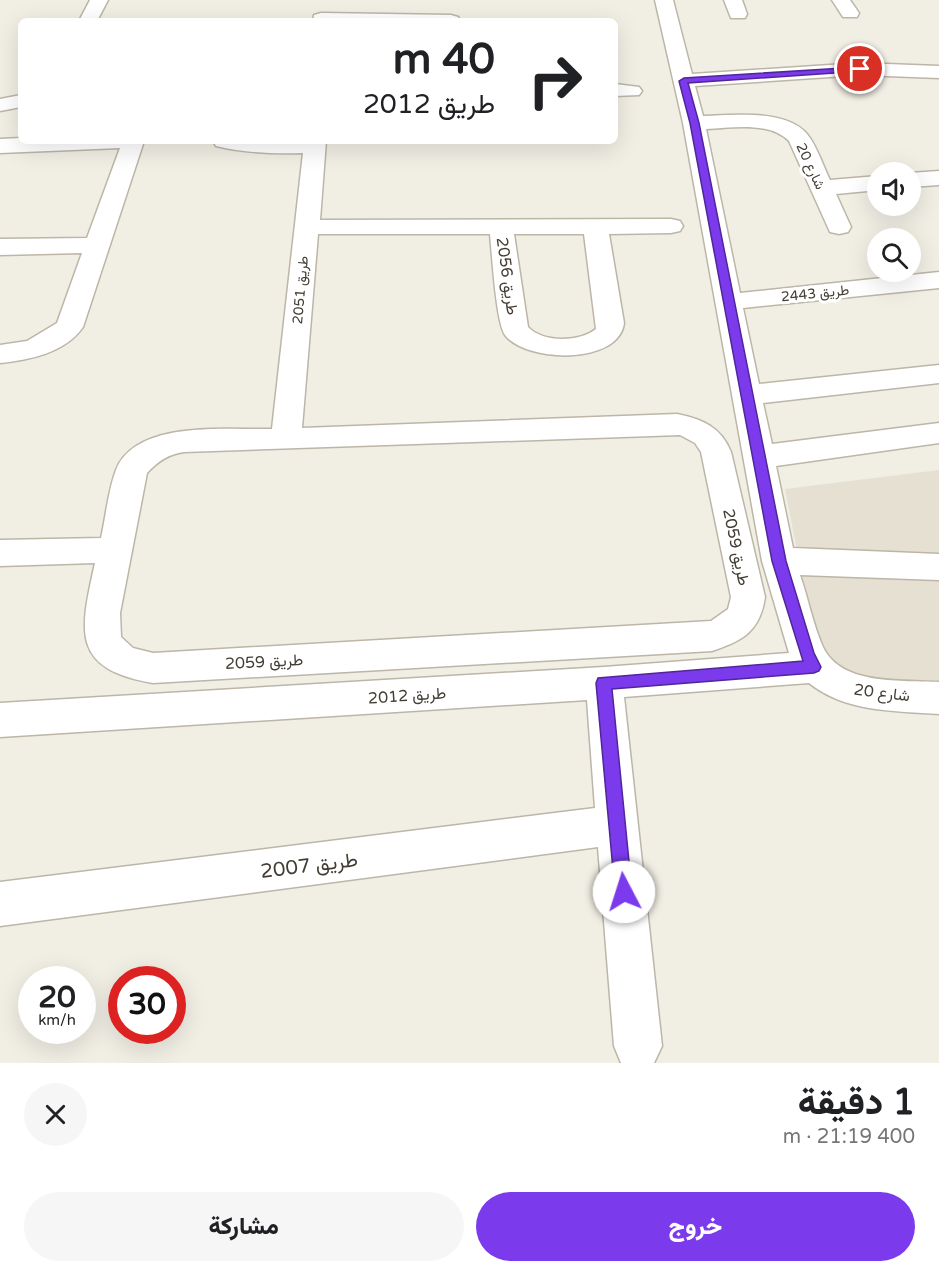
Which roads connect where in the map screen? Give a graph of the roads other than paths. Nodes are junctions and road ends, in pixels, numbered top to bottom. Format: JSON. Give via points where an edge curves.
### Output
{"nodes":[{"id":1,"x":99,"y":0,"type":"edge"},
{"id":2,"x":664,"y":0,"type":"edge"},
{"id":3,"x":322,"y":13,"type":"edge"},
{"id":4,"x":90,"y":18,"type":"edge"},
{"id":5,"x":403,"y":18,"type":"edge"},
{"id":6,"x":939,"y":72,"type":"edge"},
{"id":7,"x":684,"y":81,"type":"junction"},
{"id":8,"x":18,"y":102,"type":"edge"},
{"id":9,"x":0,"y":105,"type":"edge"},
{"id":10,"x":694,"y":123,"type":"junction"},
{"id":11,"x":49,"y":144,"type":"edge"},
{"id":12,"x":132,"y":144,"type":"edge"},
{"id":13,"x":244,"y":144,"type":"edge"},
{"id":14,"x":302,"y":144,"type":"edge"},
{"id":15,"x":315,"y":144,"type":"edge"},
{"id":16,"x":0,"y":146,"type":"edge"},
{"id":17,"x":939,"y":178,"type":"edge"},
{"id":18,"x":921,"y":179,"type":"edge"},
{"id":19,"x":867,"y":184,"type":"edge"},
{"id":20,"x":821,"y":188,"type":"junction"},
{"id":21,"x":501,"y":226,"type":"junction"},
{"id":22,"x":595,"y":226,"type":"junction"},
{"id":23,"x":671,"y":226,"type":"dead end"},
{"id":24,"x":306,"y":227,"type":"junction"},
{"id":25,"x":839,"y":227,"type":"dead end"},
{"id":26,"x":98,"y":244,"type":"junction"},
{"id":27,"x":0,"y":247,"type":"edge"},
{"id":28,"x":939,"y":280,"type":"edge"},
{"id":29,"x":728,"y":302,"type":"junction"},
{"id":30,"x":0,"y":354,"type":"edge"},
{"id":31,"x":939,"y":374,"type":"edge"},
{"id":32,"x":747,"y":395,"type":"junction"},
{"id":33,"x":939,"y":433,"type":"edge"},
{"id":34,"x":286,"y":439,"type":"junction"},
{"id":35,"x":759,"y":457,"type":"junction"},
{"id":36,"x":115,"y":550,"type":"junction"},
{"id":37,"x":0,"y":553,"type":"edge"},
{"id":38,"x":779,"y":561,"type":"junction"},
{"id":39,"x":939,"y":567,"type":"edge"},
{"id":40,"x":814,"y":667,"type":"junction"},
{"id":41,"x":604,"y":683,"type":"junction"},
{"id":42,"x":939,"y":698,"type":"edge"},
{"id":43,"x":0,"y":720,"type":"edge"},
{"id":44,"x":617,"y":825,"type":"junction"},
{"id":45,"x":0,"y":904,"type":"edge"},
{"id":46,"x":638,"y":1046,"type":"dead end"}],
"edges":[{"from":1,"to":4,"type":"street"},
{"from":2,"to":7,"type":"street"},
{"from":3,"to":5,"type":"street"},
{"from":6,"to":7,"type":"street","via":[[860,69]]},
{"from":7,"to":10,"type":"street"},
{"from":8,"to":9,"type":"street"},
{"from":10,"to":20,"type":"street","name":"شارع 20","via":[[767,123],[788,128],[799,138]]},
{"from":10,"to":29,"type":"street"},
{"from":11,"to":16,"type":"street"},
{"from":12,"to":26,"type":"street"},
{"from":13,"to":14,"type":"street"},
{"from":15,"to":24,"type":"street","name":"طريق 2051"},
{"from":17,"to":18,"type":"street"},
{"from":19,"to":20,"type":"street"},
{"from":20,"to":25,"type":"street","name":"شارع 20"},
{"from":21,"to":22,"type":"street","name":"طريق 2056"},
{"from":21,"to":22,"type":"street","name":"طريق 2056","via":[[515,329],[528,342],[543,346],[587,344],[609,332]]},
{"from":21,"to":24,"type":"street","name":"طريق 2056"},
{"from":22,"to":23,"type":"street","name":"طريق 2056"},
{"from":24,"to":34,"type":"street","name":"طريق 2051"},
{"from":26,"to":27,"type":"street"},
{"from":26,"to":30,"type":"street","via":[[69,327],[37,348]]},
{"from":28,"to":29,"type":"street","name":"طريق 2443"},
{"from":29,"to":32,"type":"street"},
{"from":31,"to":32,"type":"street"},
{"from":32,"to":35,"type":"street"},
{"from":33,"to":35,"type":"street"},
{"from":34,"to":36,"type":"street","name":"طريق 2059","via":[[184,441],[153,449],[132,470]]},
{"from":34,"to":36,"type":"street","name":"طريق 2059","via":[[668,424],[695,428],[710,438],[716,452],[748,597],[747,608],[735,626],[712,636],[153,668],[132,665],[116,657],[105,645],[100,630]]},
{"from":35,"to":38,"type":"street"},
{"from":36,"to":37,"type":"street"},
{"from":38,"to":39,"type":"street"},
{"from":38,"to":40,"type":"street"},
{"from":40,"to":41,"type":"street","name":"طريق 2012"},
{"from":40,"to":42,"type":"street","name":"شارع 20","via":[[825,678],[849,688]]},
{"from":41,"to":43,"type":"street","name":"طريق 2012"},
{"from":41,"to":44,"type":"street"},
{"from":44,"to":45,"type":"street","name":"طريق 2007"},
{"from":44,"to":46,"type":"street"}]}
